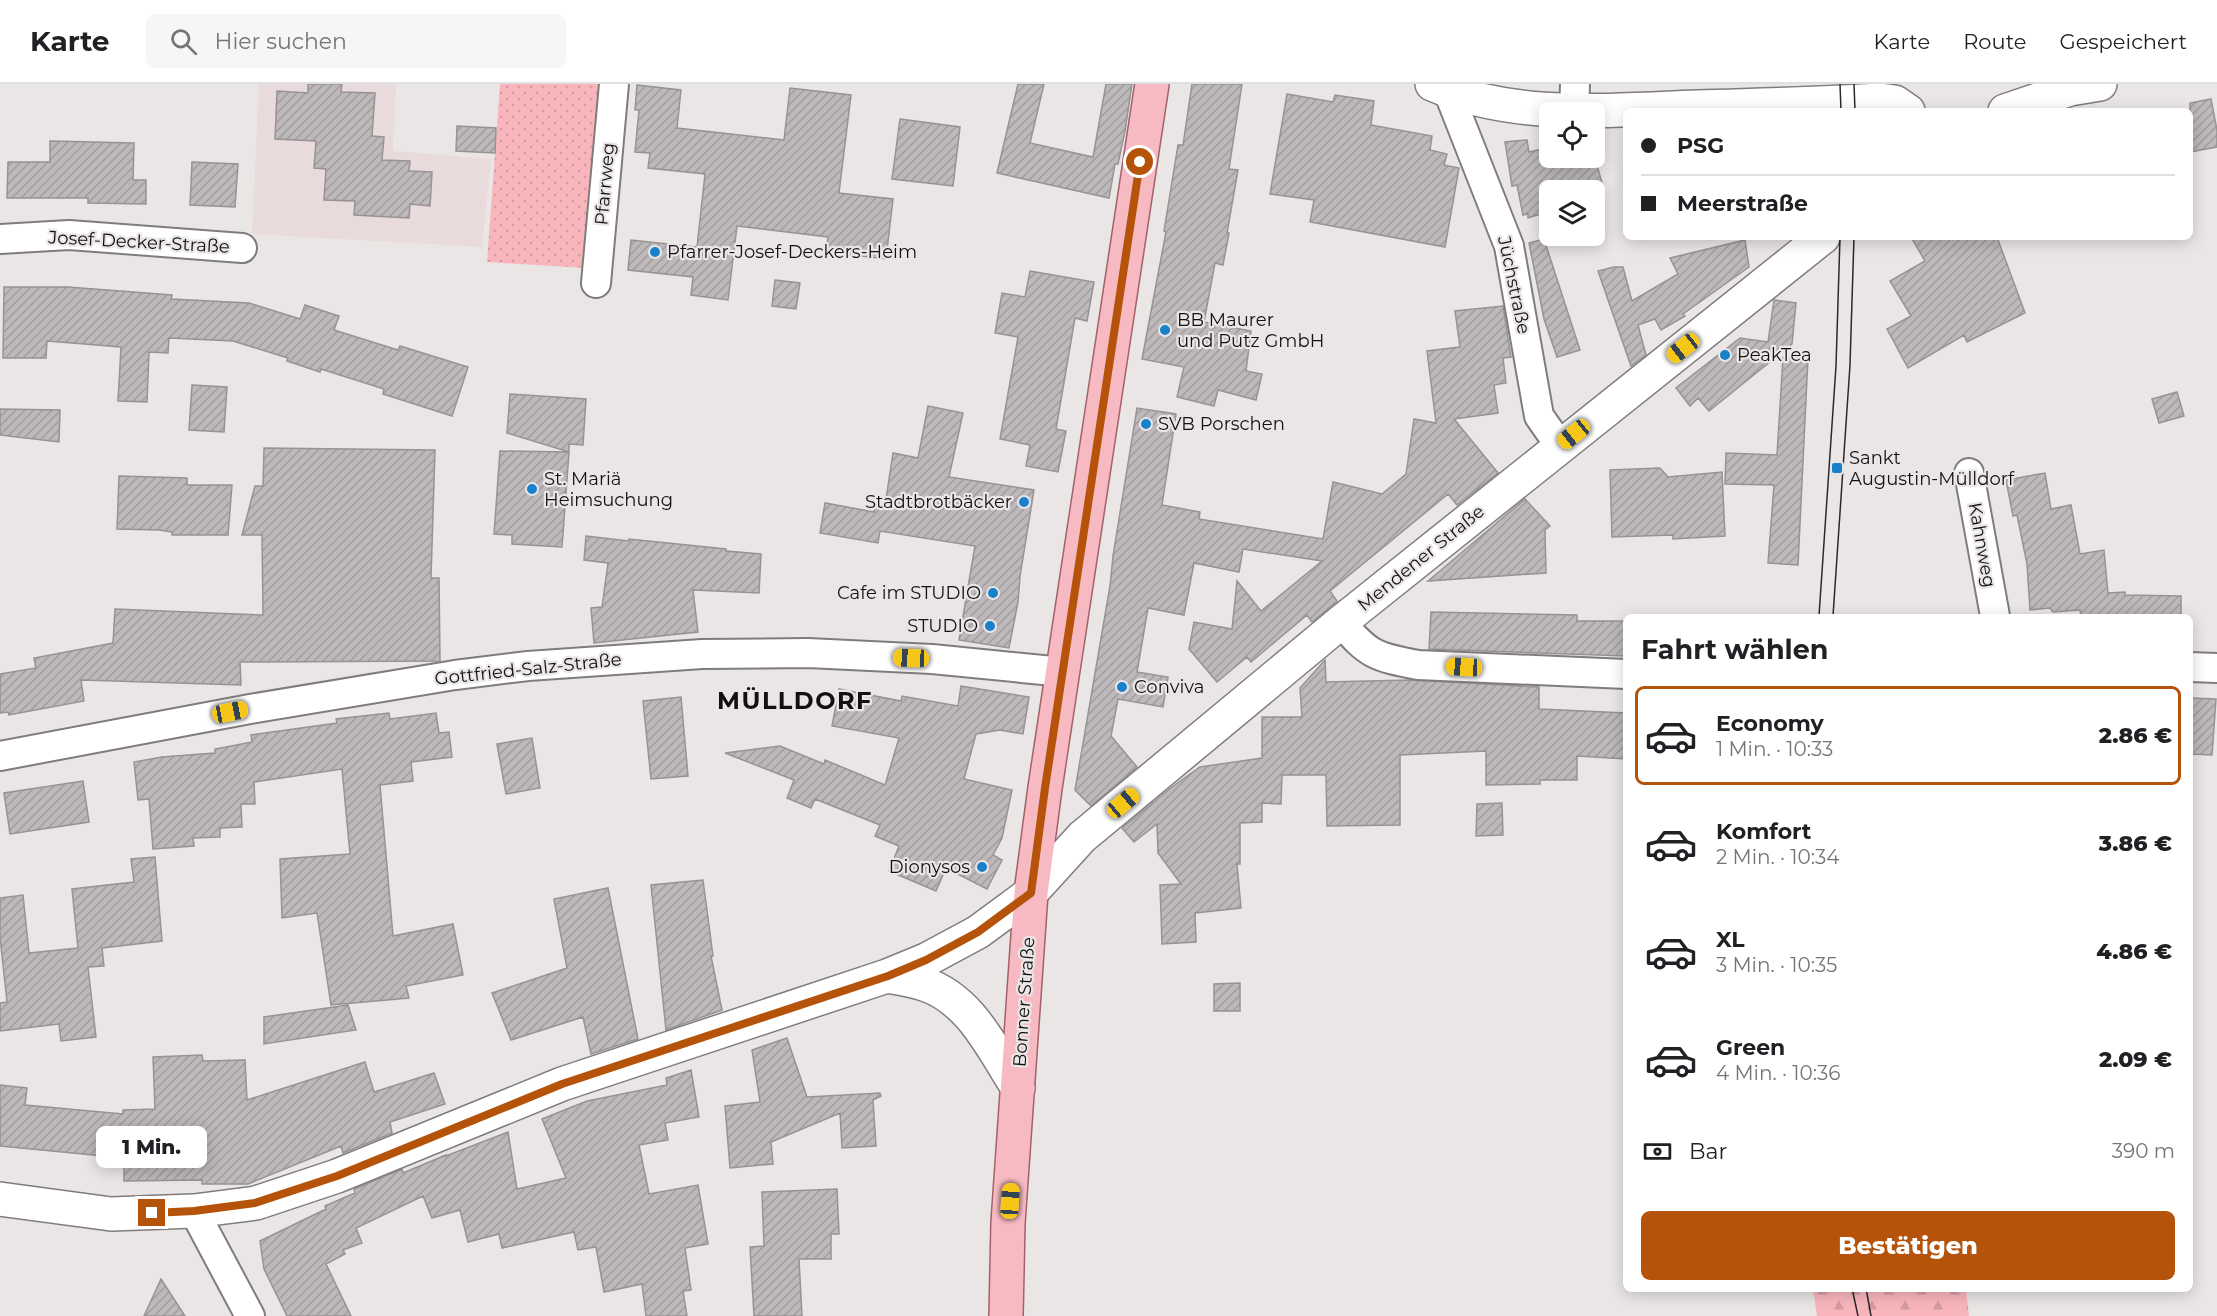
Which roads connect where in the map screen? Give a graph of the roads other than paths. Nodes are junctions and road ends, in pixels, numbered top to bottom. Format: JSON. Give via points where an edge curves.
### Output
{"nodes":[{"id":1,"x":614,"y":84,"type":"edge"},
{"id":2,"x":1152,"y":84,"type":"edge"},
{"id":3,"x":2100,"y":84,"type":"edge"},
{"id":4,"x":1439,"y":87,"type":"edge"},
{"id":5,"x":1575,"y":98,"type":"edge"},
{"id":6,"x":1903,"y":108,"type":"edge"},
{"id":7,"x":2015,"y":108,"type":"edge"},
{"id":8,"x":0,"y":239,"type":"edge"},
{"id":9,"x":1819,"y":240,"type":"edge"},
{"id":10,"x":242,"y":248,"type":"dead end"},
{"id":11,"x":596,"y":284,"type":"dead end"},
{"id":12,"x":1560,"y":446,"type":"junction"},
{"id":13,"x":1969,"y":473,"type":"dead end"},
{"id":14,"x":1995,"y":614,"type":"edge"},
{"id":15,"x":1341,"y":622,"type":"junction"},
{"id":16,"x":2193,"y":667,"type":"edge"},
{"id":17,"x":2217,"y":668,"type":"edge"},
{"id":18,"x":1063,"y":672,"type":"junction"},
{"id":19,"x":1623,"y":674,"type":"edge"},
{"id":20,"x":0,"y":756,"type":"edge"},
{"id":21,"x":1031,"y":893,"type":"junction"},
{"id":22,"x":888,"y":976,"type":"junction"},
{"id":23,"x":1018,"y":1088,"type":"junction"},
{"id":24,"x":0,"y":1199,"type":"edge"},
{"id":25,"x":194,"y":1211,"type":"junction"},
{"id":26,"x":250,"y":1316,"type":"edge"},
{"id":27,"x":1006,"y":1316,"type":"edge"}],
"edges":[{"from":1,"to":11,"type":"street","name":"Pfarrweg"},
{"from":2,"to":18,"type":"main road","name":"Bonner Straße"},
{"from":3,"to":7,"type":"street","via":[[2070,89]]},
{"from":4,"to":5,"type":"street","via":[[1508,106]]},
{"from":4,"to":12,"type":"street","name":"Jüchstraße","via":[[1509,246],[1539,416]]},
{"from":5,"to":6,"type":"street","via":[[1880,100]]},
{"from":8,"to":10,"type":"street","name":"Josef-Decker-Straße","via":[[69,235]]},
{"from":9,"to":12,"type":"street","name":"Mendener Straße"},
{"from":12,"to":15,"type":"street","name":"Mendener Straße"},
{"from":13,"to":14,"type":"street","name":"Kahnweg"},
{"from":15,"to":19,"type":"street","via":[[1360,645],[1384,659],[1418,665]]},
{"from":15,"to":21,"type":"street","name":"Mendener Straße","via":[[1082,837]]},
{"from":16,"to":17,"type":"street"},
{"from":18,"to":20,"type":"street","name":"Gottfried-Salz-Straße","via":[[932,659],[808,653],[702,654],[528,666],[250,708]]},
{"from":18,"to":21,"type":"main road","name":"Bonner Straße"},
{"from":21,"to":22,"type":"street","name":"Mendener Straße","via":[[978,932]]},
{"from":21,"to":23,"type":"main road","name":"Bonner Straße"},
{"from":22,"to":23,"type":"street","via":[[924,984],[950,996],[970,1015]]},
{"from":22,"to":25,"type":"street","name":"Mendener Straße","via":[[562,1084],[337,1176],[255,1203]]},
{"from":23,"to":27,"type":"main road","name":"Bonner Straße"},
{"from":24,"to":25,"type":"street","name":"Mendener Straße","via":[[111,1214]]},
{"from":25,"to":26,"type":"street"}]}
